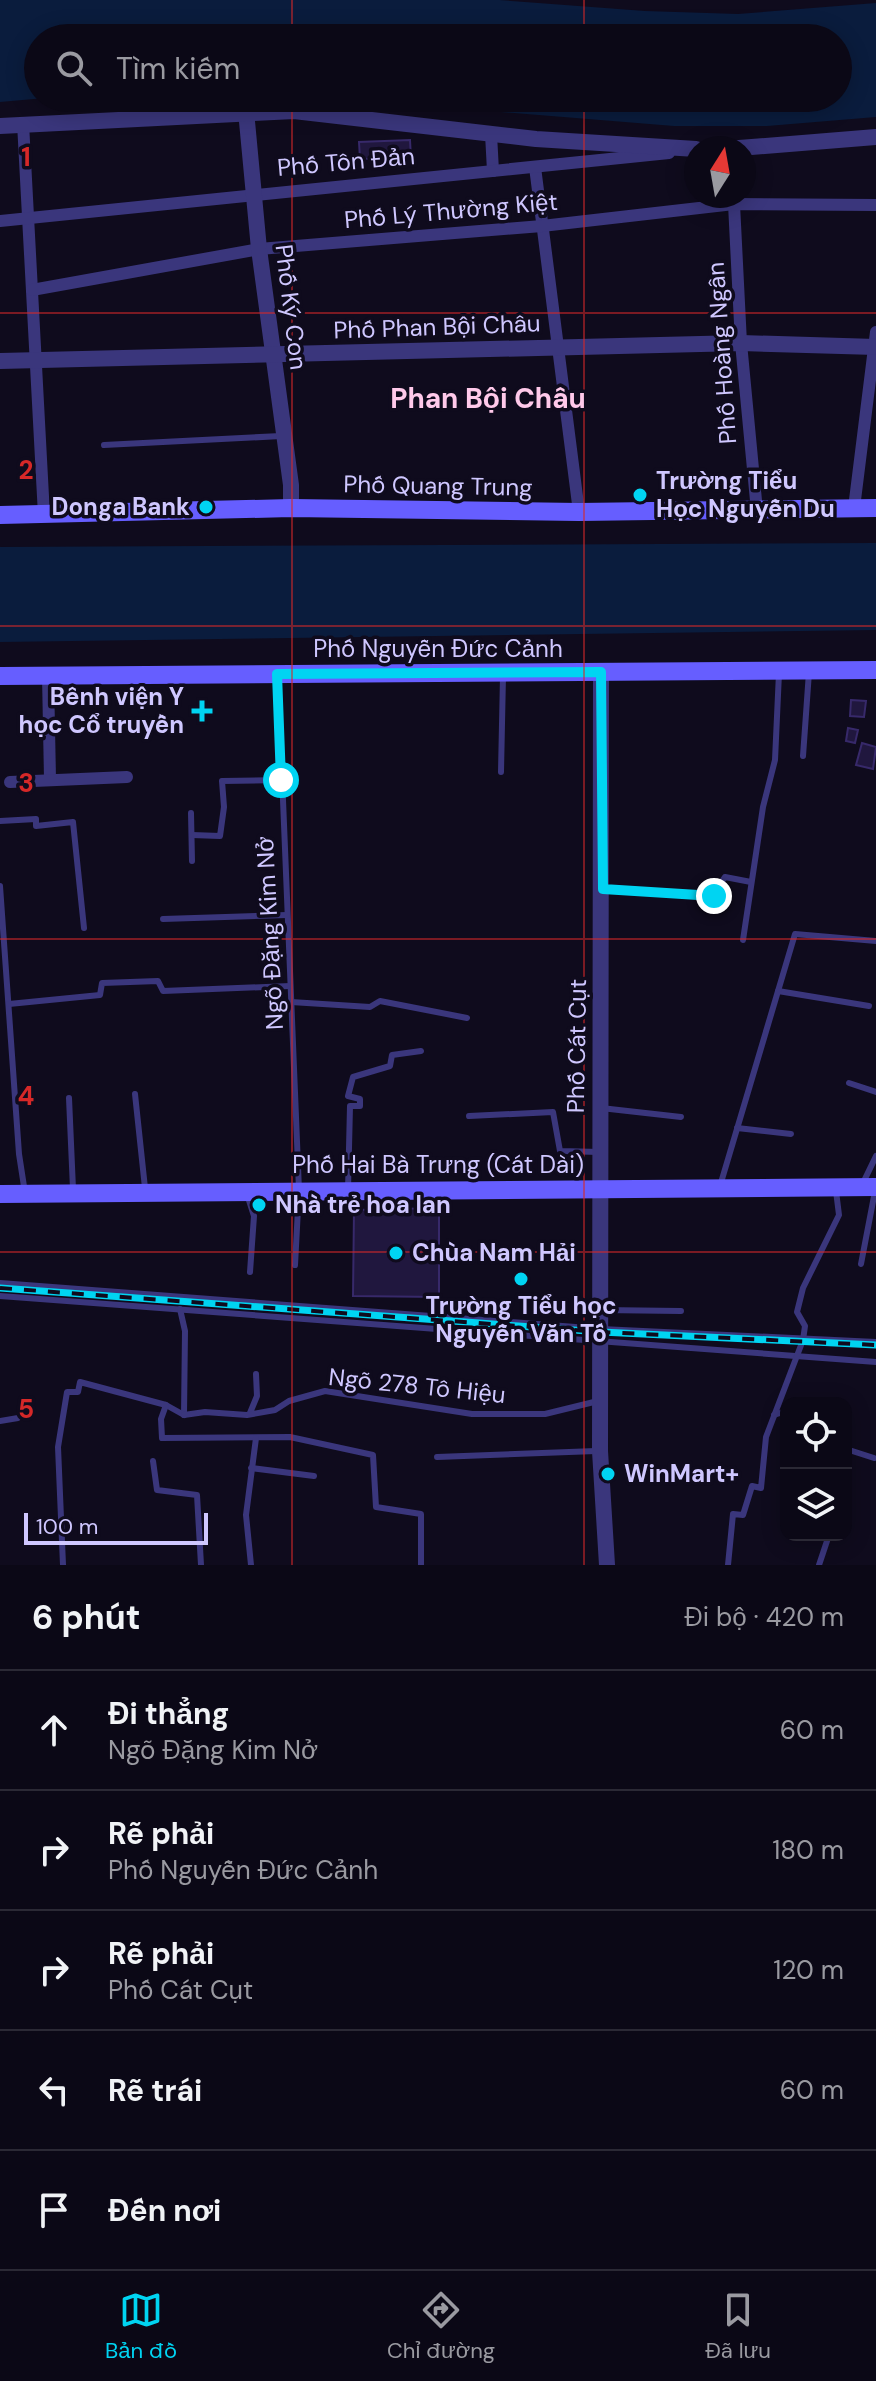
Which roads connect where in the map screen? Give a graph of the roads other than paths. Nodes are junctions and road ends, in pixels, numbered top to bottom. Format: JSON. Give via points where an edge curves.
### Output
{"nodes":[{"id":1,"x":227,"y":112,"type":"edge"},
{"id":2,"x":246,"y":112,"type":"edge"},
{"id":3,"x":303,"y":112,"type":"edge"},
{"id":4,"x":23,"y":123,"type":"junction"},
{"id":5,"x":0,"y":126,"type":"edge"},
{"id":6,"x":491,"y":134,"type":"junction"},
{"id":7,"x":876,"y":137,"type":"edge"},
{"id":8,"x":756,"y":147,"type":"edge"},
{"id":9,"x":684,"y":148,"type":"edge"},
{"id":10,"x":684,"y":150,"type":"edge"},
{"id":11,"x":535,"y":167,"type":"junction"},
{"id":12,"x":493,"y":171,"type":"junction"},
{"id":13,"x":252,"y":192,"type":"junction"},
{"id":14,"x":756,"y":201,"type":"edge"},
{"id":15,"x":876,"y":205,"type":"edge"},
{"id":16,"x":684,"y":206,"type":"edge"},
{"id":17,"x":731,"y":208,"type":"edge"},
{"id":18,"x":27,"y":218,"type":"junction"},
{"id":19,"x":0,"y":221,"type":"edge"},
{"id":20,"x":542,"y":226,"type":"junction"},
{"id":21,"x":259,"y":249,"type":"junction"},
{"id":22,"x":32,"y":290,"type":"junction"},
{"id":23,"x":875,"y":342,"type":"edge"},
{"id":24,"x":741,"y":343,"type":"junction"},
{"id":25,"x":555,"y":347,"type":"junction"},
{"id":26,"x":272,"y":356,"type":"junction"},
{"id":27,"x":0,"y":361,"type":"edge"},
{"id":28,"x":33,"y":361,"type":"junction"},
{"id":29,"x":285,"y":436,"type":"junction"},
{"id":30,"x":104,"y":445,"type":"dead end"},
{"id":31,"x":291,"y":508,"type":"junction"},
{"id":32,"x":854,"y":508,"type":"junction"},
{"id":33,"x":876,"y":508,"type":"edge"},
{"id":34,"x":757,"y":511,"type":"junction"},
{"id":35,"x":579,"y":512,"type":"junction"},
{"id":36,"x":0,"y":515,"type":"edge"},
{"id":37,"x":44,"y":515,"type":"junction"},
{"id":38,"x":876,"y":670,"type":"edge"},
{"id":39,"x":601,"y":672,"type":"junction"},
{"id":40,"x":809,"y":672,"type":"junction"},
{"id":41,"x":503,"y":673,"type":"junction"},
{"id":42,"x":779,"y":673,"type":"junction"},
{"id":43,"x":277,"y":674,"type":"junction"},
{"id":44,"x":0,"y":676,"type":"edge"},
{"id":45,"x":48,"y":676,"type":"junction"},
{"id":46,"x":803,"y":756,"type":"dead end"},
{"id":47,"x":501,"y":772,"type":"dead end"},
{"id":48,"x":127,"y":777,"type":"dead end"},
{"id":49,"x":50,"y":779,"type":"junction"},
{"id":50,"x":281,"y":780,"type":"junction"},
{"id":51,"x":10,"y":782,"type":"dead end"},
{"id":52,"x":191,"y":813,"type":"dead end"},
{"id":53,"x":0,"y":821,"type":"edge"},
{"id":54,"x":192,"y":835,"type":"junction"},
{"id":55,"x":192,"y":861,"type":"dead end"},
{"id":56,"x":751,"y":882,"type":"junction"},
{"id":57,"x":0,"y":886,"type":"edge"},
{"id":58,"x":603,"y":889,"type":"junction"},
{"id":59,"x":287,"y":915,"type":"junction"},
{"id":60,"x":163,"y":919,"type":"dead end"},
{"id":61,"x":84,"y":928,"type":"dead end"},
{"id":62,"x":743,"y":940,"type":"dead end"},
{"id":63,"x":876,"y":941,"type":"edge"},
{"id":64,"x":290,"y":986,"type":"junction"},
{"id":65,"x":778,"y":991,"type":"junction"},
{"id":66,"x":291,"y":1002,"type":"junction"},
{"id":67,"x":9,"y":1004,"type":"junction"},
{"id":68,"x":869,"y":1006,"type":"dead end"},
{"id":69,"x":467,"y":1018,"type":"dead end"},
{"id":70,"x":421,"y":1051,"type":"dead end"},
{"id":71,"x":849,"y":1083,"type":"dead end"},
{"id":72,"x":876,"y":1092,"type":"edge"},
{"id":73,"x":135,"y":1094,"type":"dead end"},
{"id":74,"x":69,"y":1098,"type":"dead end"},
{"id":75,"x":601,"y":1108,"type":"junction"},
{"id":76,"x":469,"y":1116,"type":"dead end"},
{"id":77,"x":681,"y":1117,"type":"dead end"},
{"id":78,"x":737,"y":1128,"type":"junction"},
{"id":79,"x":791,"y":1134,"type":"dead end"},
{"id":80,"x":600,"y":1152,"type":"junction"},
{"id":81,"x":876,"y":1156,"type":"edge"},
{"id":82,"x":836,"y":1187,"type":"junction"},
{"id":83,"x":868,"y":1187,"type":"edge"},
{"id":84,"x":719,"y":1188,"type":"junction"},
{"id":85,"x":600,"y":1189,"type":"junction"},
{"id":86,"x":299,"y":1190,"type":"junction"},
{"id":87,"x":348,"y":1190,"type":"junction"},
{"id":88,"x":246,"y":1191,"type":"junction"},
{"id":89,"x":146,"y":1192,"type":"junction"},
{"id":90,"x":74,"y":1193,"type":"junction"},
{"id":91,"x":0,"y":1194,"type":"edge"},
{"id":92,"x":25,"y":1194,"type":"junction"},
{"id":93,"x":861,"y":1264,"type":"dead end"},
{"id":94,"x":295,"y":1265,"type":"dead end"},
{"id":95,"x":250,"y":1272,"type":"dead end"},
{"id":96,"x":0,"y":1283,"type":"edge"},
{"id":97,"x":0,"y":1296,"type":"edge"},
{"id":98,"x":180,"y":1309,"type":"junction"},
{"id":99,"x":601,"y":1310,"type":"junction"},
{"id":100,"x":681,"y":1311,"type":"dead end"},
{"id":101,"x":601,"y":1336,"type":"junction"},
{"id":102,"x":803,"y":1338,"type":"junction"},
{"id":103,"x":876,"y":1342,"type":"edge"},
{"id":104,"x":795,"y":1357,"type":"junction"},
{"id":105,"x":876,"y":1362,"type":"edge"},
{"id":106,"x":256,"y":1374,"type":"dead end"},
{"id":107,"x":601,"y":1400,"type":"junction"},
{"id":108,"x":166,"y":1405,"type":"junction"},
{"id":109,"x":780,"y":1413,"type":"edge"},
{"id":110,"x":184,"y":1415,"type":"junction"},
{"id":111,"x":247,"y":1415,"type":"junction"},
{"id":112,"x":774,"y":1415,"type":"junction"},
{"id":113,"x":18,"y":1418,"type":"dead end"},
{"id":114,"x":0,"y":1421,"type":"edge"},
{"id":115,"x":256,"y":1438,"type":"junction"},
{"id":116,"x":600,"y":1451,"type":"junction"},
{"id":117,"x":852,"y":1451,"type":"edge"},
{"id":118,"x":437,"y":1457,"type":"dead end"},
{"id":119,"x":874,"y":1458,"type":"dead end"},
{"id":120,"x":153,"y":1461,"type":"dead end"},
{"id":121,"x":251,"y":1468,"type":"junction"},
{"id":122,"x":314,"y":1476,"type":"dead end"},
{"id":123,"x":827,"y":1541,"type":"edge"},
{"id":124,"x":63,"y":1565,"type":"edge"},
{"id":125,"x":201,"y":1565,"type":"edge"},
{"id":126,"x":251,"y":1565,"type":"edge"},
{"id":127,"x":421,"y":1565,"type":"edge"},
{"id":128,"x":607,"y":1565,"type":"edge"},
{"id":129,"x":728,"y":1565,"type":"edge"},
{"id":130,"x":819,"y":1565,"type":"edge"}],
"edges":[{"from":1,"to":4,"type":"street"},
{"from":2,"to":13,"type":"street","name":"Phố Ký Con"},
{"from":3,"to":6,"type":"street"},
{"from":4,"to":5,"type":"street"},
{"from":4,"to":18,"type":"street"},
{"from":6,"to":9,"type":"street"},
{"from":6,"to":12,"type":"street"},
{"from":7,"to":8,"type":"street"},
{"from":10,"to":11,"type":"street","name":"Phố Tôn Đản"},
{"from":11,"to":12,"type":"street","name":"Phố Tôn Đản"},
{"from":11,"to":20,"type":"street"},
{"from":12,"to":13,"type":"street","name":"Phố Tôn Đản"},
{"from":13,"to":18,"type":"street","name":"Phố Tôn Đản"},
{"from":13,"to":21,"type":"street","name":"Phố Ký Con"},
{"from":14,"to":15,"type":"street","name":"Phố Lý Thường Kiệt"},
{"from":16,"to":20,"type":"street","name":"Phố Lý Thường Kiệt"},
{"from":17,"to":24,"type":"street","name":"Phố Hoàng Ngân"},
{"from":18,"to":19,"type":"street","name":"Phố Tôn Đản"},
{"from":18,"to":22,"type":"street"},
{"from":20,"to":21,"type":"street","name":"Phố Lý Thường Kiệt"},
{"from":20,"to":25,"type":"street"},
{"from":21,"to":22,"type":"street","name":"Phố Lý Thường Kiệt"},
{"from":21,"to":26,"type":"street","name":"Phố Ký Con"},
{"from":22,"to":28,"type":"street"},
{"from":23,"to":24,"type":"street","name":"Phố Phan Bội Châu"},
{"from":23,"to":32,"type":"street"},
{"from":24,"to":25,"type":"street","name":"Phố Phan Bội Châu"},
{"from":24,"to":34,"type":"street","name":"Phố Hoàng Ngân"},
{"from":25,"to":26,"type":"street","name":"Phố Phan Bội Châu"},
{"from":25,"to":35,"type":"street"},
{"from":26,"to":28,"type":"street","name":"Phố Phan Bội Châu"},
{"from":26,"to":29,"type":"street","name":"Phố Ký Con"},
{"from":27,"to":28,"type":"street","name":"Phố Phan Bội Châu"},
{"from":28,"to":37,"type":"street"},
{"from":29,"to":30,"type":"lane"},
{"from":29,"to":31,"type":"street","name":"Phố Ký Con"},
{"from":31,"to":35,"type":"main road","name":"Phố Quang Trung"},
{"from":31,"to":37,"type":"main road","name":"Phố Quang Trung"},
{"from":32,"to":33,"type":"main road","name":"Phố Quang Trung"},
{"from":32,"to":34,"type":"main road","name":"Phố Quang Trung"},
{"from":34,"to":35,"type":"main road","name":"Phố Quang Trung"},
{"from":36,"to":37,"type":"main road","name":"Phố Quang Trung"},
{"from":38,"to":40,"type":"main road","name":"Phố Nguyễn Đức Cảnh"},
{"from":39,"to":41,"type":"main road","name":"Phố Nguyễn Đức Cảnh"},
{"from":39,"to":42,"type":"main road","name":"Phố Nguyễn Đức Cảnh"},
{"from":39,"to":58,"type":"street","name":"Phố Cát Cụt"},
{"from":40,"to":42,"type":"main road","name":"Phố Nguyễn Đức Cảnh"},
{"from":40,"to":46,"type":"lane"},
{"from":41,"to":43,"type":"main road","name":"Phố Nguyễn Đức Cảnh"},
{"from":41,"to":47,"type":"lane"},
{"from":42,"to":56,"type":"lane","via":[[775,760]]},
{"from":43,"to":45,"type":"main road","name":"Phố Nguyễn Đức Cảnh"},
{"from":43,"to":50,"type":"lane","name":"Ngõ Đặng Kim Nở"},
{"from":44,"to":45,"type":"main road","name":"Phố Nguyễn Đức Cảnh"},
{"from":45,"to":49,"type":"street"},
{"from":48,"to":49,"type":"street"},
{"from":49,"to":51,"type":"street"},
{"from":50,"to":54,"type":"lane","via":[[222,781],[220,836]]},
{"from":50,"to":59,"type":"lane","name":"Ngõ Đặng Kim Nở"},
{"from":52,"to":54,"type":"lane"},
{"from":53,"to":61,"type":"lane","via":[[36,819],[36,826],[73,822]]},
{"from":54,"to":55,"type":"lane"},
{"from":56,"to":58,"type":"lane","via":[[725,877],[711,897]]},
{"from":56,"to":62,"type":"lane"},
{"from":57,"to":67,"type":"lane"},
{"from":58,"to":75,"type":"street","name":"Phố Cát Cụt"},
{"from":59,"to":60,"type":"lane"},
{"from":59,"to":64,"type":"lane","name":"Ngõ Đặng Kim Nở"},
{"from":63,"to":65,"type":"lane","via":[[795,934]]},
{"from":64,"to":66,"type":"lane","name":"Ngõ Đặng Kim Nở"},
{"from":64,"to":67,"type":"lane","via":[[163,991],[158,981],[102,983],[100,995]]},
{"from":65,"to":68,"type":"lane"},
{"from":65,"to":78,"type":"lane"},
{"from":66,"to":69,"type":"lane","via":[[370,1007],[380,1001]]},
{"from":66,"to":86,"type":"lane","name":"Ngõ Đặng Kim Nở"},
{"from":67,"to":92,"type":"lane"},
{"from":70,"to":87,"type":"lane","via":[[392,1055],[390,1066],[353,1077],[348,1096],[360,1099],[360,1106],[350,1106]]},
{"from":71,"to":72,"type":"lane"},
{"from":73,"to":89,"type":"lane"},
{"from":74,"to":90,"type":"lane"},
{"from":75,"to":77,"type":"lane"},
{"from":75,"to":80,"type":"street","name":"Phố Cát Cụt"},
{"from":76,"to":80,"type":"lane","via":[[553,1112],[560,1151]]},
{"from":78,"to":79,"type":"lane"},
{"from":78,"to":84,"type":"lane"},
{"from":80,"to":85,"type":"street","name":"Phố Cát Cụt"},
{"from":81,"to":83,"type":"lane"},
{"from":82,"to":83,"type":"main road","name":"Phố Hai Bà Trưng (Cát Dài)"},
{"from":82,"to":84,"type":"main road","name":"Phố Hai Bà Trưng (Cát Dài)"},
{"from":82,"to":102,"type":"lane","via":[[839,1215],[803,1288],[797,1312],[805,1326]]},
{"from":83,"to":93,"type":"lane"},
{"from":84,"to":85,"type":"main road","name":"Phố Hai Bà Trưng (Cát Dài)"},
{"from":85,"to":87,"type":"main road","name":"Phố Hai Bà Trưng (Cát Dài)"},
{"from":85,"to":99,"type":"street","name":"Phố Cát Cụt"},
{"from":86,"to":87,"type":"main road","name":"Phố Hai Bà Trưng (Cát Dài)"},
{"from":86,"to":88,"type":"main road","name":"Phố Hai Bà Trưng (Cát Dài)"},
{"from":86,"to":94,"type":"lane","name":"Ngõ Đặng Kim Nở"},
{"from":88,"to":89,"type":"main road","name":"Phố Hai Bà Trưng (Cát Dài)"},
{"from":88,"to":95,"type":"lane","via":[[254,1216]]},
{"from":89,"to":90,"type":"main road","name":"Phố Hai Bà Trưng (Cát Dài)"},
{"from":90,"to":92,"type":"main road","name":"Phố Hai Bà Trưng (Cát Dài)"},
{"from":91,"to":92,"type":"main road","name":"Phố Hai Bà Trưng (Cát Dài)"},
{"from":96,"to":101,"type":"lane"},
{"from":97,"to":98,"type":"lane"},
{"from":98,"to":101,"type":"lane"},
{"from":98,"to":110,"type":"lane","via":[[185,1331]]},
{"from":99,"to":100,"type":"lane"},
{"from":99,"to":101,"type":"street","name":"Phố Cát Cụt"},
{"from":101,"to":102,"type":"lane"},
{"from":101,"to":104,"type":"lane"},
{"from":101,"to":107,"type":"street","name":"Phố Cát Cụt"},
{"from":102,"to":103,"type":"lane"},
{"from":102,"to":104,"type":"lane"},
{"from":104,"to":105,"type":"lane"},
{"from":104,"to":112,"type":"lane"},
{"from":106,"to":111,"type":"lane","via":[[254,1410]]},
{"from":107,"to":111,"type":"lane","name":"Ngõ 278 Tô Hiệu","via":[[545,1414],[472,1414],[325,1391]]},
{"from":107,"to":116,"type":"street","name":"Phố Cát Cụt"},
{"from":108,"to":110,"type":"lane"},
{"from":108,"to":115,"type":"lane","via":[[162,1438]]},
{"from":108,"to":124,"type":"lane","via":[[80,1382],[78,1392],[67,1392],[58,1447]]},
{"from":109,"to":112,"type":"lane"},
{"from":110,"to":111,"type":"lane","name":"Ngõ 278 Tô Hiệu"},
{"from":112,"to":129,"type":"lane","via":[[766,1437],[761,1488],[752,1486],[743,1515],[733,1514]]},
{"from":113,"to":114,"type":"lane"},
{"from":115,"to":121,"type":"lane"},
{"from":115,"to":127,"type":"lane","via":[[290,1437],[373,1455],[376,1507],[421,1514]]},
{"from":116,"to":118,"type":"lane"},
{"from":116,"to":128,"type":"street","name":"Phố Cát Cụt"},
{"from":117,"to":119,"type":"lane"},
{"from":120,"to":125,"type":"lane","via":[[157,1490],[197,1495]]},
{"from":121,"to":122,"type":"lane"},
{"from":121,"to":126,"type":"lane","via":[[246,1515]]},
{"from":123,"to":130,"type":"lane"}]}
